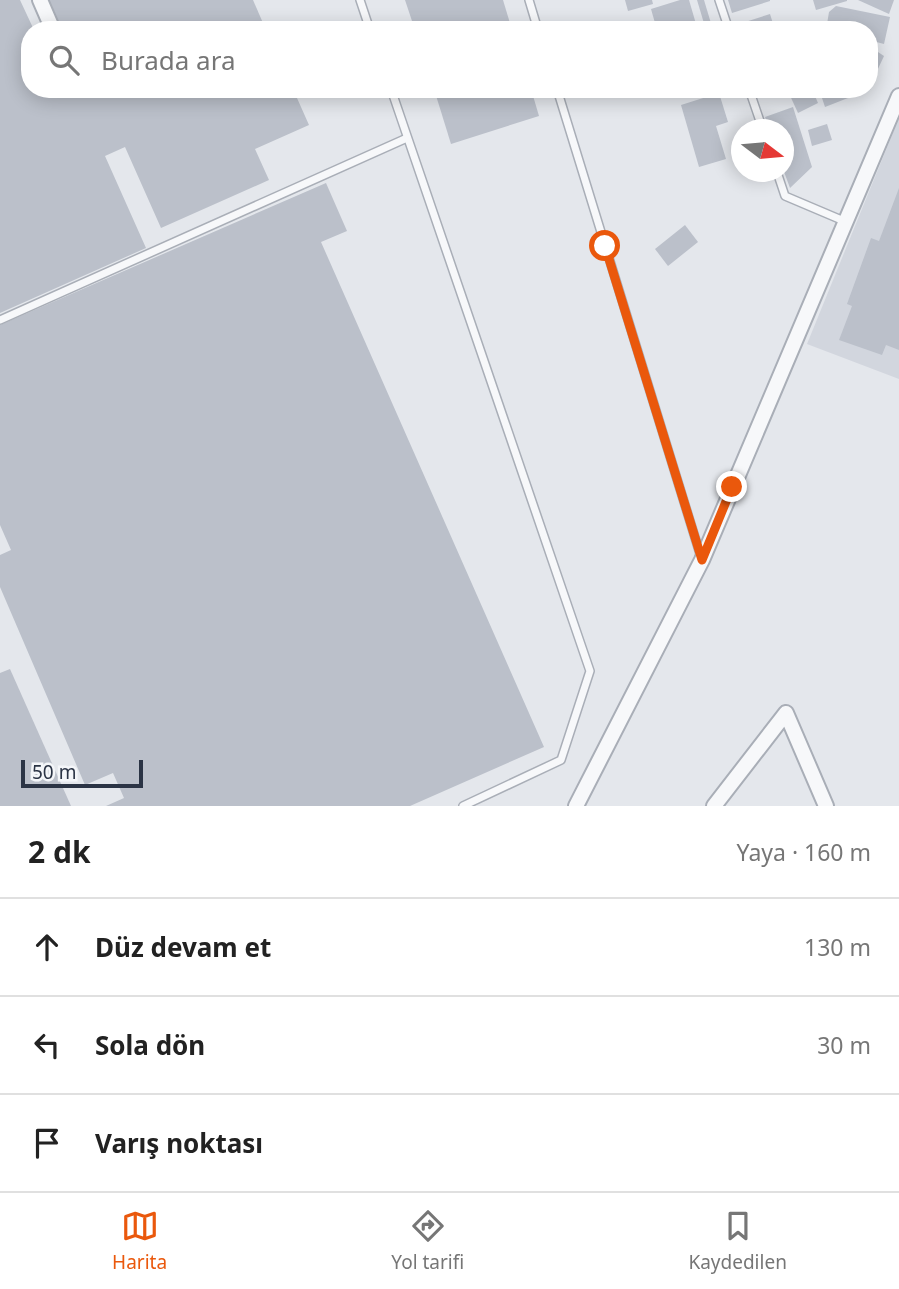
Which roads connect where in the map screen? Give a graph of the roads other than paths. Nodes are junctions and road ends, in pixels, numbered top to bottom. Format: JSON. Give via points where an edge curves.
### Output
{"nodes":[{"id":1,"x":40,"y":0,"type":"edge"},
{"id":2,"x":360,"y":0,"type":"edge"},
{"id":3,"x":529,"y":0,"type":"edge"},
{"id":4,"x":719,"y":0,"type":"edge"},
{"id":5,"x":48,"y":21,"type":"edge"},
{"id":6,"x":367,"y":21,"type":"edge"},
{"id":7,"x":535,"y":21,"type":"edge"},
{"id":8,"x":726,"y":21,"type":"edge"},
{"id":9,"x":899,"y":96,"type":"edge"},
{"id":10,"x":394,"y":98,"type":"edge"},
{"id":11,"x":560,"y":98,"type":"edge"},
{"id":12,"x":752,"y":98,"type":"edge"},
{"id":13,"x":759,"y":119,"type":"edge"},
{"id":14,"x":407,"y":138,"type":"junction"},
{"id":15,"x":780,"y":182,"type":"edge"},
{"id":16,"x":844,"y":221,"type":"junction"},
{"id":17,"x":0,"y":320,"type":"edge"},
{"id":18,"x":702,"y":560,"type":"junction"},
{"id":19,"x":463,"y":806,"type":"edge"},
{"id":20,"x":576,"y":806,"type":"edge"},
{"id":21,"x":714,"y":806,"type":"edge"},
{"id":22,"x":825,"y":806,"type":"edge"}],
"edges":[{"from":1,"to":5,"type":"street"},
{"from":2,"to":6,"type":"lane"},
{"from":3,"to":7,"type":"lane"},
{"from":4,"to":8,"type":"lane"},
{"from":9,"to":16,"type":"street"},
{"from":10,"to":14,"type":"lane"},
{"from":11,"to":18,"type":"lane"},
{"from":12,"to":13,"type":"lane"},
{"from":14,"to":17,"type":"lane"},
{"from":14,"to":19,"type":"lane","via":[[590,671],[561,761]]},
{"from":15,"to":16,"type":"lane","via":[[785,196]]},
{"from":16,"to":18,"type":"street"},
{"from":18,"to":20,"type":"street"},
{"from":21,"to":22,"type":"street","via":[[786,713]]}]}
